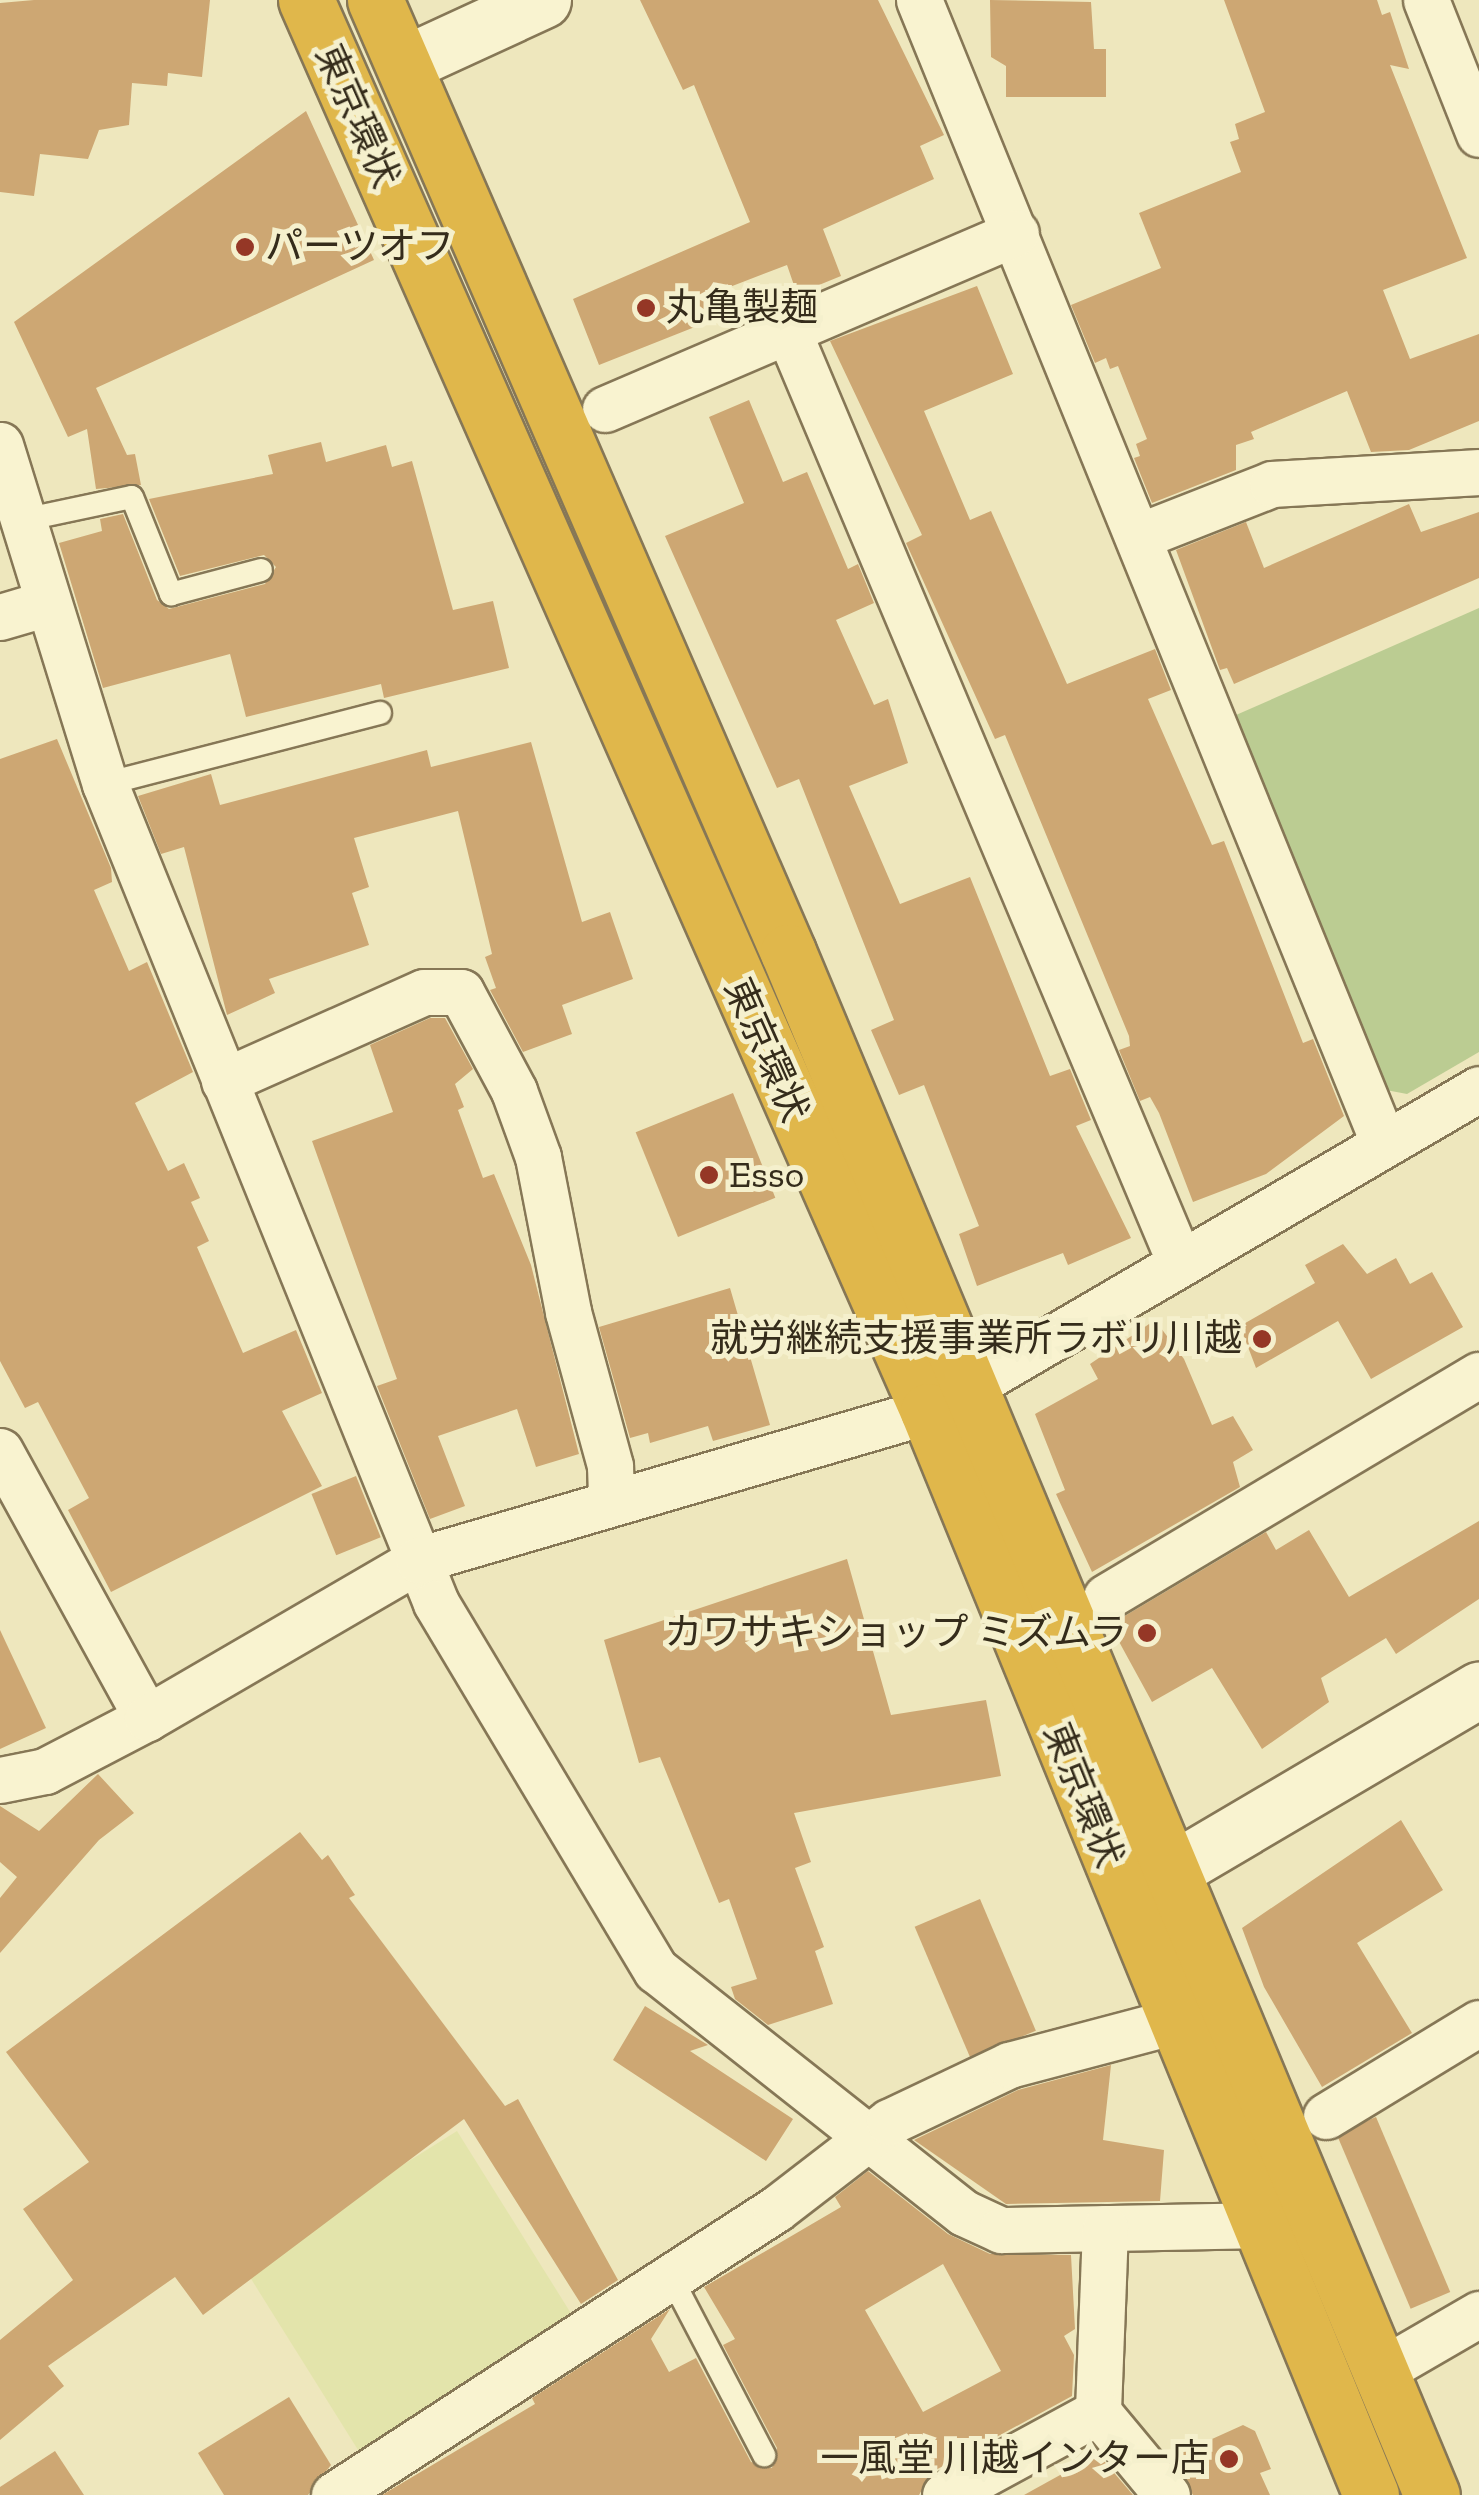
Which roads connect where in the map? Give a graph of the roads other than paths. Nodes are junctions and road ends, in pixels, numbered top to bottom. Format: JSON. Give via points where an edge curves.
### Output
{"nodes":[{"id":1,"x":306,"y":0,"type":"edge"},
{"id":2,"x":375,"y":0,"type":"edge"},
{"id":3,"x":544,"y":0,"type":"edge"},
{"id":4,"x":919,"y":0,"type":"edge"},
{"id":5,"x":1426,"y":0,"type":"edge"},
{"id":6,"x":404,"y":64,"type":"junction"},
{"id":7,"x":1479,"y":134,"type":"edge"},
{"id":8,"x":1016,"y":233,"type":"junction"},
{"id":9,"x":788,"y":331,"type":"junction"},
{"id":10,"x":605,"y":410,"type":"dead end"},
{"id":11,"x":0,"y":446,"type":"edge"},
{"id":12,"x":1479,"y":472,"type":"edge"},
{"id":13,"x":23,"y":520,"type":"junction"},
{"id":14,"x":1142,"y":535,"type":"junction"},
{"id":15,"x":261,"y":570,"type":"dead end"},
{"id":16,"x":48,"y":602,"type":"junction"},
{"id":17,"x":0,"y":616,"type":"edge"},
{"id":18,"x":380,"y":713,"type":"dead end"},
{"id":19,"x":105,"y":784,"type":"junction"},
{"id":20,"x":224,"y":1081,"type":"junction"},
{"id":21,"x":1479,"y":1089,"type":"edge"},
{"id":22,"x":1384,"y":1144,"type":"junction"},
{"id":23,"x":1178,"y":1258,"type":"junction"},
{"id":24,"x":1479,"y":1376,"type":"edge"},
{"id":25,"x":946,"y":1398,"type":"junction"},
{"id":26,"x":0,"y":1451,"type":"edge"},
{"id":27,"x":611,"y":1503,"type":"junction"},
{"id":28,"x":418,"y":1560,"type":"junction"},
{"id":29,"x":1106,"y":1597,"type":"dead end"},
{"id":30,"x":1479,"y":1690,"type":"edge"},
{"id":31,"x":147,"y":1718,"type":"junction"},
{"id":32,"x":0,"y":1780,"type":"edge"},
{"id":33,"x":1147,"y":1886,"type":"junction"},
{"id":34,"x":1175,"y":2021,"type":"junction"},
{"id":35,"x":1479,"y":2024,"type":"edge"},
{"id":36,"x":1326,"y":2116,"type":"dead end"},
{"id":37,"x":867,"y":2136,"type":"junction"},
{"id":38,"x":1257,"y":2225,"type":"junction"},
{"id":39,"x":1105,"y":2228,"type":"junction"},
{"id":40,"x":672,"y":2278,"type":"junction"},
{"id":41,"x":1479,"y":2314,"type":"edge"},
{"id":42,"x":1379,"y":2372,"type":"junction"},
{"id":43,"x":1098,"y":2412,"type":"junction"},
{"id":44,"x":764,"y":2455,"type":"dead end"},
{"id":45,"x":334,"y":2495,"type":"edge"},
{"id":46,"x":945,"y":2495,"type":"edge"},
{"id":47,"x":1168,"y":2495,"type":"edge"},
{"id":48,"x":1371,"y":2495,"type":"edge"},
{"id":49,"x":1432,"y":2495,"type":"edge"}],
"edges":[{"from":1,"to":25,"type":"highway","name":"東京環状"},
{"from":2,"to":6,"type":"highway","name":"東京環状"},
{"from":3,"to":6,"type":"street"},
{"from":4,"to":8,"type":"street"},
{"from":5,"to":7,"type":"street"},
{"from":6,"to":25,"type":"highway","name":"東京環状","via":[[788,952]]},
{"from":8,"to":9,"type":"street"},
{"from":8,"to":14,"type":"street"},
{"from":9,"to":10,"type":"street"},
{"from":9,"to":23,"type":"street"},
{"from":11,"to":13,"type":"street"},
{"from":12,"to":14,"type":"street","via":[[1272,484]]},
{"from":13,"to":15,"type":"lane","via":[[132,497],[171,594]]},
{"from":13,"to":16,"type":"street"},
{"from":14,"to":22,"type":"street"},
{"from":16,"to":17,"type":"street"},
{"from":16,"to":19,"type":"street"},
{"from":18,"to":19,"type":"lane"},
{"from":19,"to":20,"type":"street"},
{"from":20,"to":27,"type":"street","via":[[424,992],[461,992],[514,1092],[538,1157],[568,1312],[610,1466]]},
{"from":20,"to":28,"type":"street"},
{"from":21,"to":22,"type":"street"},
{"from":22,"to":23,"type":"street"},
{"from":23,"to":25,"type":"street"},
{"from":24,"to":29,"type":"street"},
{"from":25,"to":27,"type":"street"},
{"from":25,"to":33,"type":"highway","name":"東京環状"},
{"from":26,"to":31,"type":"street"},
{"from":27,"to":28,"type":"street"},
{"from":28,"to":31,"type":"street"},
{"from":28,"to":37,"type":"street","via":[[436,1603],[656,1970]]},
{"from":30,"to":33,"type":"street"},
{"from":31,"to":32,"type":"street","via":[[44,1771]]},
{"from":33,"to":34,"type":"highway","name":"東京環状"},
{"from":33,"to":42,"type":"highway","name":"東京環状"},
{"from":34,"to":37,"type":"street","via":[[1010,2064]]},
{"from":34,"to":38,"type":"highway","name":"東京環状"},
{"from":35,"to":36,"type":"street"},
{"from":37,"to":39,"type":"street","via":[[964,2213],[1002,2230]]},
{"from":37,"to":40,"type":"street"},
{"from":38,"to":39,"type":"street"},
{"from":38,"to":48,"type":"highway","name":"東京環状"},
{"from":39,"to":43,"type":"street"},
{"from":40,"to":44,"type":"lane"},
{"from":40,"to":45,"type":"street"},
{"from":41,"to":42,"type":"street"},
{"from":42,"to":49,"type":"highway","name":"東京環状"},
{"from":43,"to":46,"type":"street"},
{"from":43,"to":47,"type":"street"}]}
